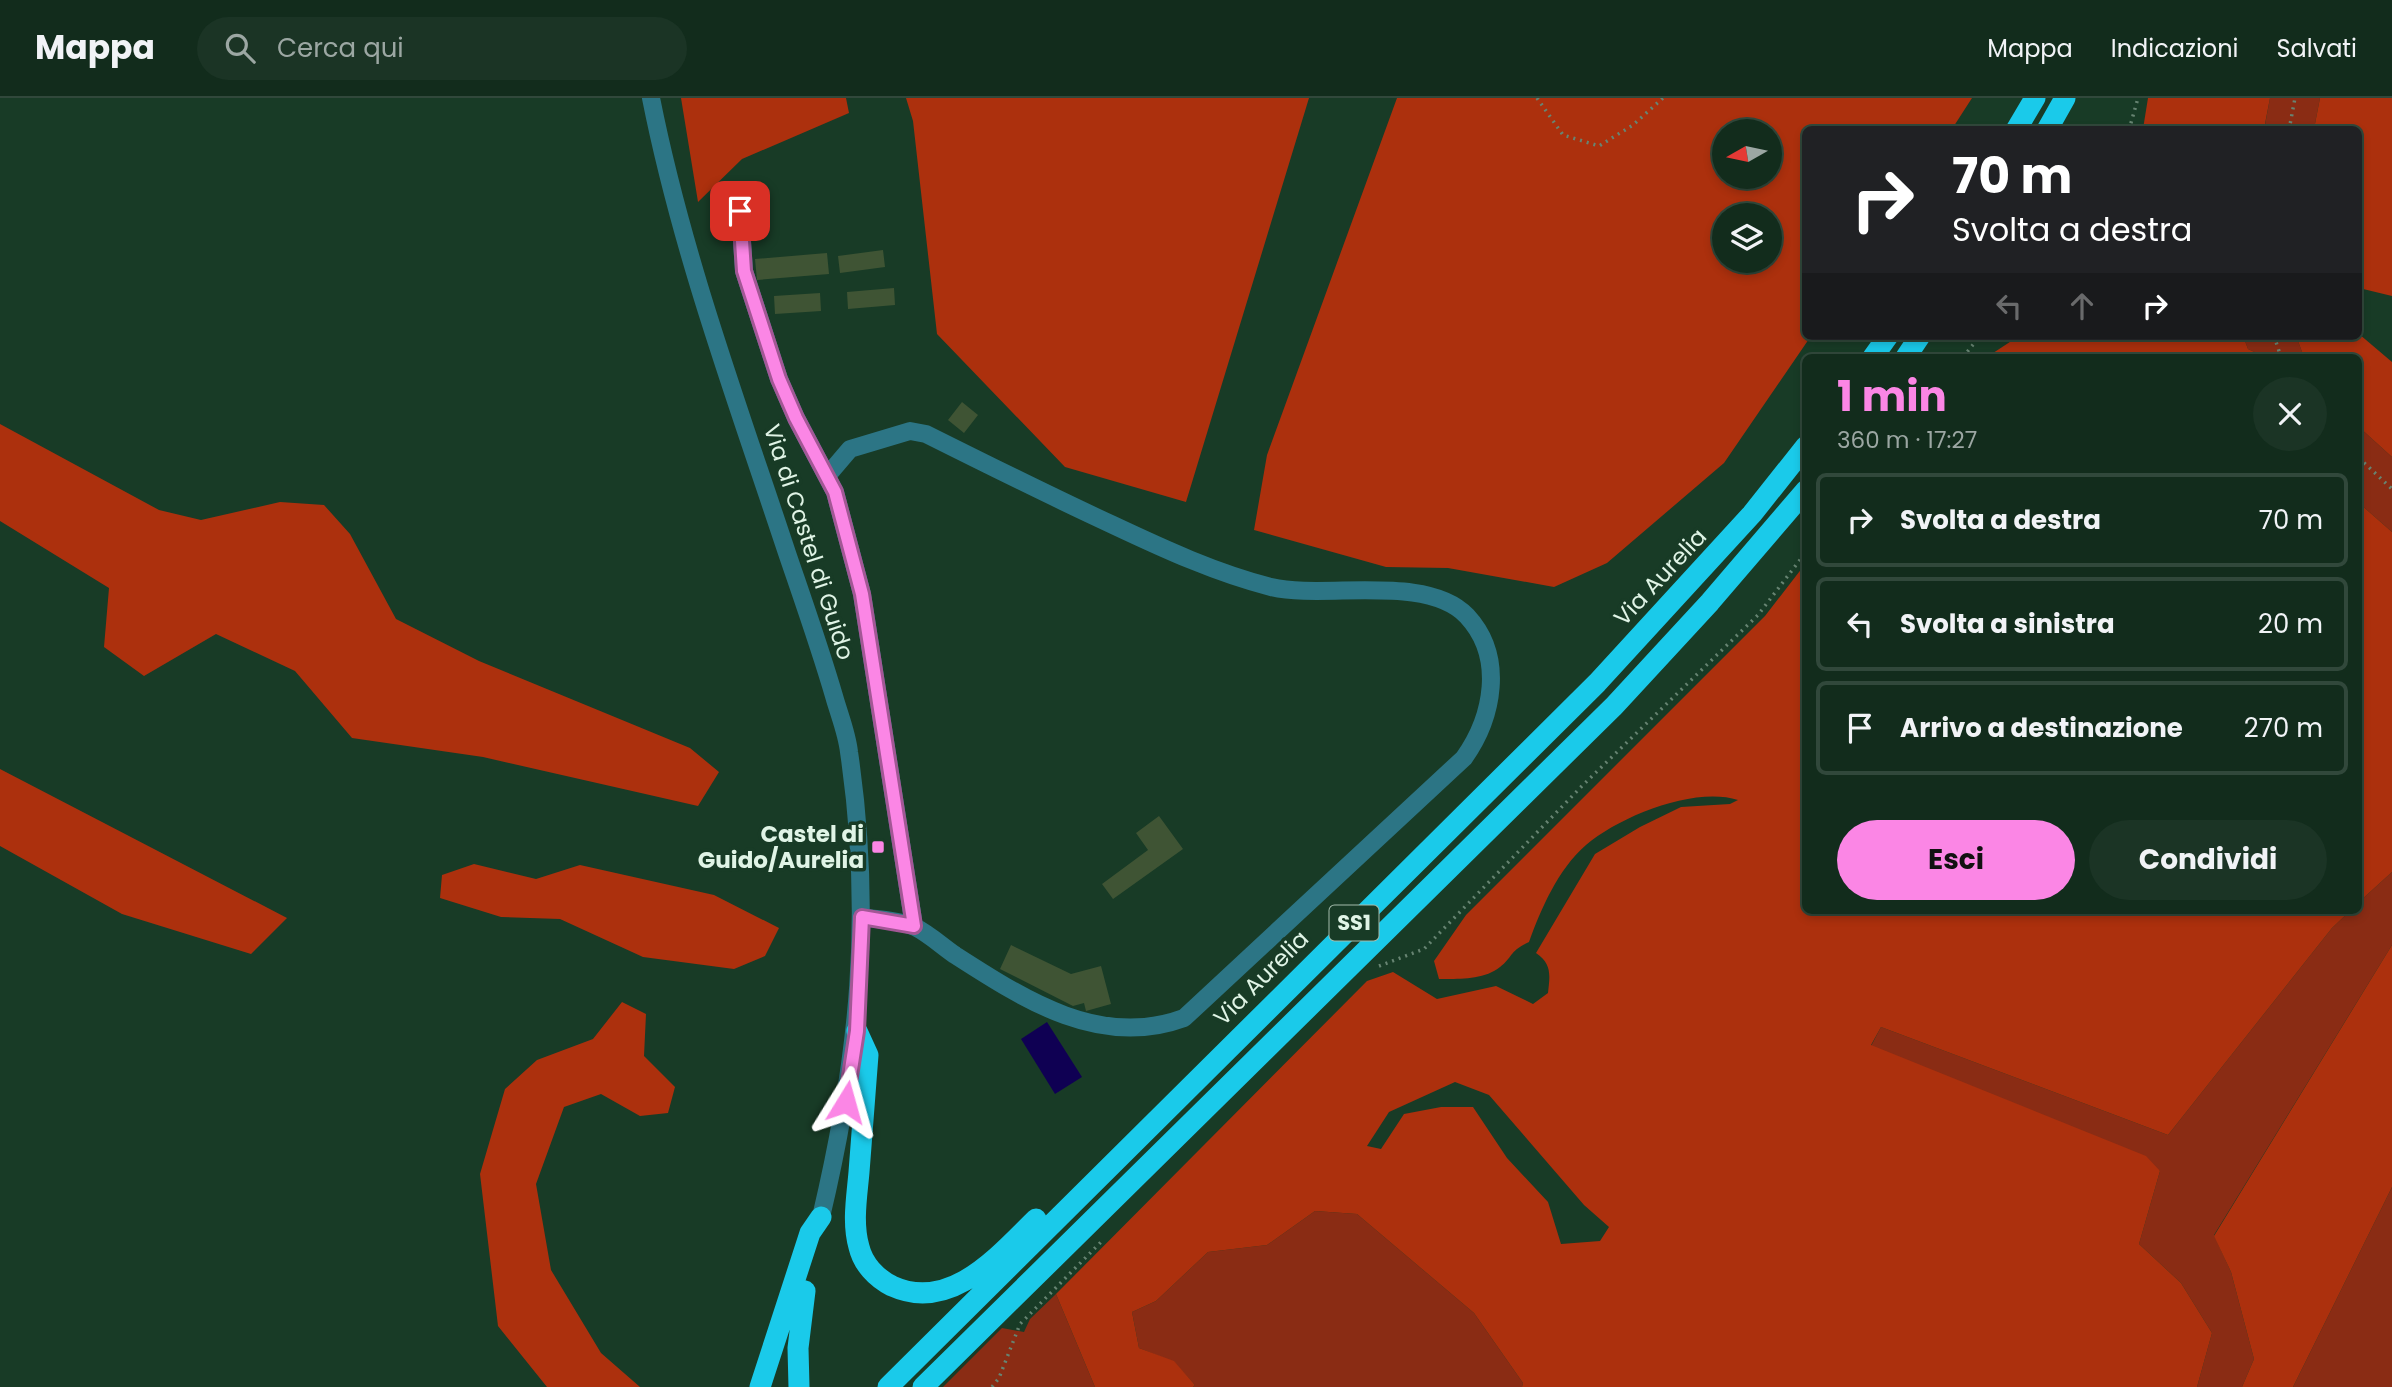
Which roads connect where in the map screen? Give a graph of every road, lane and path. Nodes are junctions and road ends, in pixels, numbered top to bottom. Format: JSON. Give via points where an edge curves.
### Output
{"nodes":[{"id":1,"x":651,"y":98,"type":"edge"},
{"id":2,"x":1538,"y":98,"type":"edge"},
{"id":3,"x":1663,"y":98,"type":"edge"},
{"id":4,"x":2035,"y":98,"type":"edge"},
{"id":5,"x":2065,"y":98,"type":"edge"},
{"id":6,"x":2138,"y":98,"type":"edge"},
{"id":7,"x":2295,"y":98,"type":"edge"},
{"id":8,"x":2018,"y":126,"type":"edge"},
{"id":9,"x":2049,"y":126,"type":"edge"},
{"id":10,"x":2130,"y":126,"type":"edge"},
{"id":11,"x":2290,"y":126,"type":"edge"},
{"id":12,"x":740,"y":211,"type":"dead end"},
{"id":13,"x":1977,"y":340,"type":"edge"},
{"id":14,"x":1965,"y":354,"type":"edge"},
{"id":15,"x":1802,"y":451,"type":"edge"},
{"id":16,"x":2362,"y":461,"type":"edge"},
{"id":17,"x":827,"y":476,"type":"junction"},
{"id":18,"x":2392,"y":489,"type":"edge"},
{"id":19,"x":1802,"y":495,"type":"edge"},
{"id":20,"x":1802,"y":557,"type":"edge"},
{"id":21,"x":862,"y":917,"type":"junction"},
{"id":22,"x":914,"y":926,"type":"junction"},
{"id":23,"x":1308,"y":967,"type":"junction"},
{"id":24,"x":1372,"y":972,"type":"dead end"},
{"id":25,"x":857,"y":1031,"type":"junction"},
{"id":26,"x":821,"y":1217,"type":"junction"},
{"id":27,"x":1108,"y":1235,"type":"dead end"},
{"id":28,"x":799,"y":1386,"type":"edge"},
{"id":29,"x":760,"y":1387,"type":"edge"},
{"id":30,"x":888,"y":1387,"type":"edge"},
{"id":31,"x":923,"y":1387,"type":"edge"},
{"id":32,"x":992,"y":1387,"type":"edge"}],
"edges":[{"from":1,"to":21,"type":"street","name":"Via di Castel di Guido","via":[[697,284],[849,749]]},
{"from":2,"to":3,"type":"path","via":[[1563,135],[1599,146],[1633,125]]},
{"from":4,"to":8,"type":"highway"},
{"from":5,"to":9,"type":"highway"},
{"from":6,"to":10,"type":"path"},
{"from":7,"to":11,"type":"path"},
{"from":12,"to":17,"type":"street","via":[[744,271],[779,379]]},
{"from":13,"to":14,"type":"path"},
{"from":15,"to":23,"type":"highway","name":"Via Aurelia","number":"SS1","via":[[1752,514],[1606,673]]},
{"from":16,"to":18,"type":"path"},
{"from":17,"to":22,"type":"street","via":[[862,594]]},
{"from":17,"to":22,"type":"street","via":[[849,449],[910,431],[926,435],[1179,556],[1250,581],[1273,588],[1397,593],[1441,600],[1467,617],[1489,661],[1491,690],[1486,716],[1464,758],[1184,1018],[1161,1027],[1129,1030],[1087,1024],[997,981]]},
{"from":19,"to":31,"type":"highway","number":"SS1","via":[[1613,706]]},
{"from":20,"to":24,"type":"path","via":[[1758,615],[1424,949]]},
{"from":21,"to":22,"type":"street"},
{"from":21,"to":25,"type":"street","name":"Via di Castel di Guido"},
{"from":23,"to":25,"type":"highway","via":[[1281,977],[984,1269],[942,1290],[904,1291],[884,1282],[869,1269],[859,1247],[856,1219],[868,1055]]},
{"from":23,"to":30,"type":"highway","name":"Via Aurelia","number":"SS1"},
{"from":25,"to":26,"type":"street","name":"Via di Castel di Guido","via":[[843,1126]]},
{"from":26,"to":28,"type":"highway","via":[[820,1238],[801,1307]]},
{"from":26,"to":29,"type":"highway","via":[[810,1233]]},
{"from":27,"to":32,"type":"path","via":[[1020,1324]]}]}
